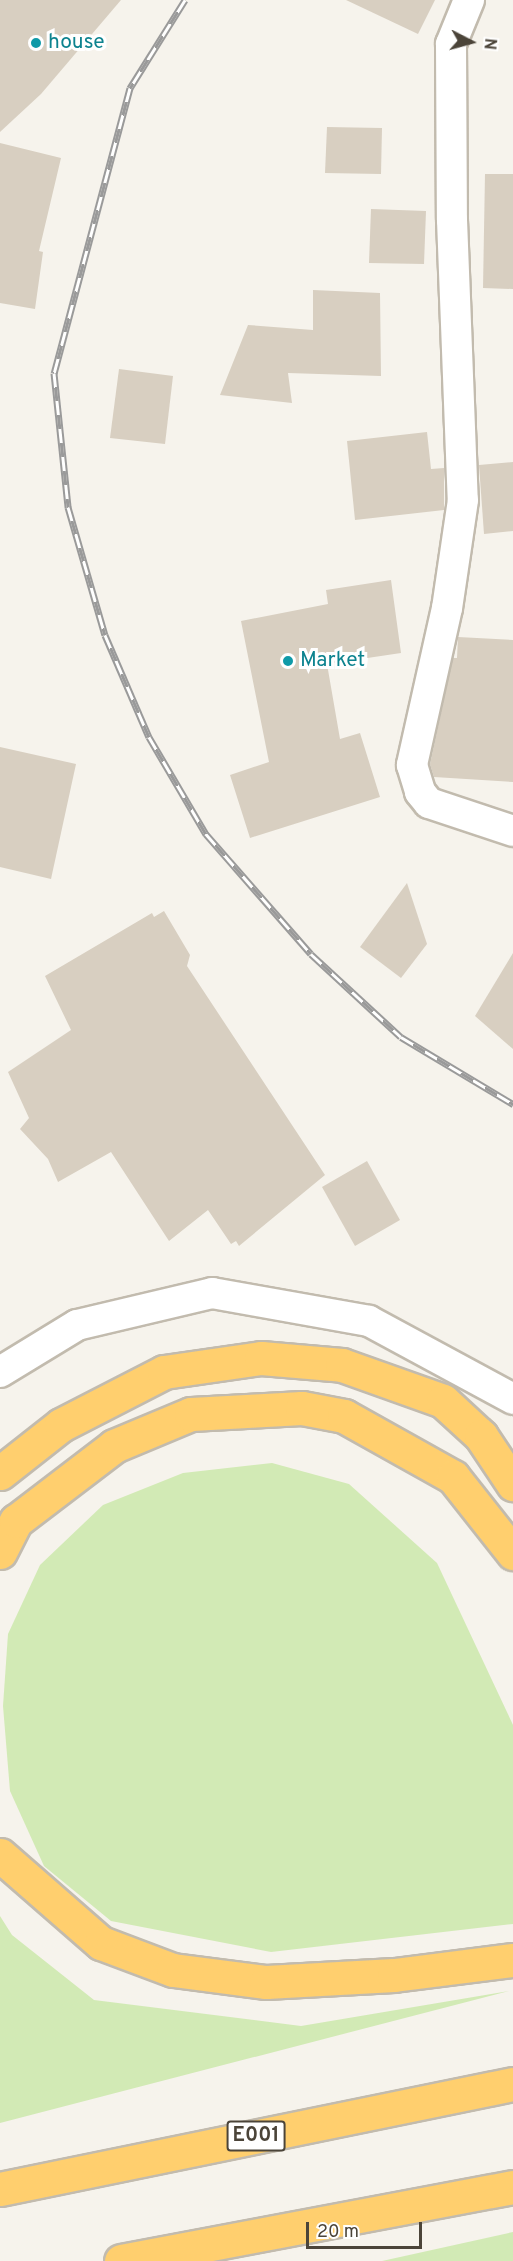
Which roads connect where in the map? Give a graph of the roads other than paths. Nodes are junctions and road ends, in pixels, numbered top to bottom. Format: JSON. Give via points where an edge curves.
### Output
{"nodes":[{"id":1,"x":469,"y":0,"type":"edge"},
{"id":2,"x":513,"y":831,"type":"edge"},
{"id":3,"x":0,"y":1372,"type":"edge"},
{"id":4,"x":513,"y":1399,"type":"edge"},
{"id":5,"x":0,"y":1473,"type":"edge"},
{"id":6,"x":513,"y":1485,"type":"edge"},
{"id":7,"x":0,"y":1552,"type":"edge"},
{"id":8,"x":513,"y":1553,"type":"edge"},
{"id":9,"x":0,"y":1855,"type":"edge"},
{"id":10,"x":513,"y":1960,"type":"edge"},
{"id":11,"x":513,"y":2084,"type":"edge"},
{"id":12,"x":513,"y":2187,"type":"edge"},
{"id":13,"x":0,"y":2189,"type":"edge"},
{"id":14,"x":121,"y":2261,"type":"edge"}],
"edges":[{"from":1,"to":2,"type":"street","via":[[451,44],[452,220],[463,500],[447,608],[412,765],[420,792],[429,803]]},
{"from":3,"to":4,"type":"street","via":[[77,1325],[212,1293],[369,1321]]},
{"from":5,"to":6,"type":"highway","via":[[61,1425],[164,1372],[261,1358],[342,1365],[443,1401],[481,1436]]},
{"from":7,"to":8,"type":"highway","via":[[16,1521],[114,1446],[191,1414],[302,1408],[344,1416],[453,1477]]},
{"from":9,"to":10,"type":"highway","via":[[101,1943],[173,1970],[266,1982],[394,1975]]},
{"from":11,"to":13,"type":"highway","number":"E001"},
{"from":12,"to":14,"type":"highway"}]}
